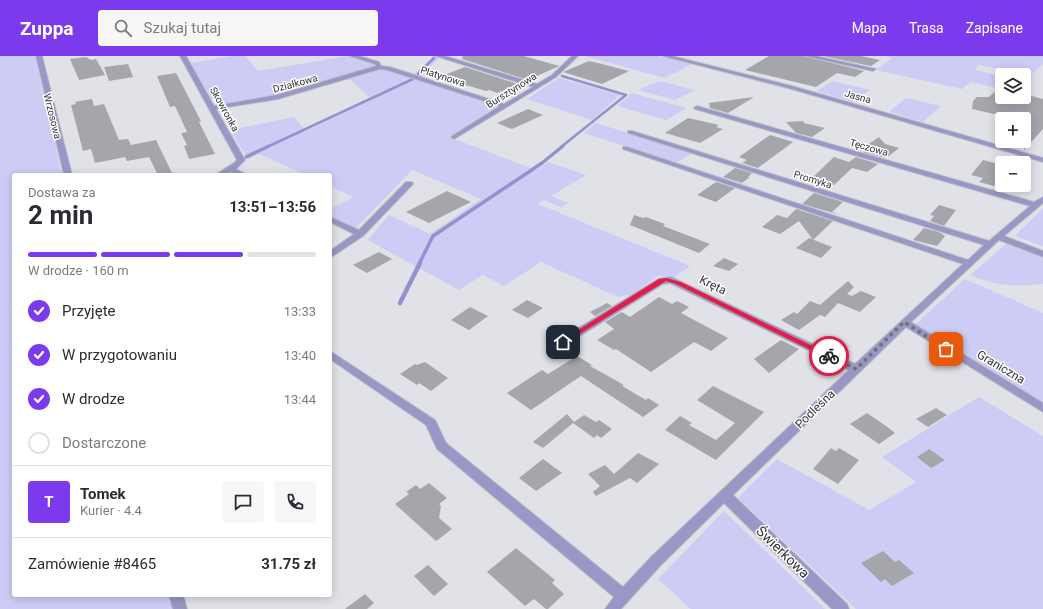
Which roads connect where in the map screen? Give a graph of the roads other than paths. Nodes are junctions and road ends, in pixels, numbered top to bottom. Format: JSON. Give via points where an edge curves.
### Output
{"nodes":[{"id":1,"x":39,"y":56,"type":"edge"},
{"id":2,"x":183,"y":56,"type":"edge"},
{"id":3,"x":353,"y":56,"type":"edge"},
{"id":4,"x":439,"y":56,"type":"edge"},
{"id":5,"x":575,"y":56,"type":"edge"},
{"id":6,"x":666,"y":56,"type":"edge"},
{"id":7,"x":808,"y":56,"type":"edge"},
{"id":8,"x":379,"y":67,"type":"junction"},
{"id":9,"x":873,"y":69,"type":"dead end"},
{"id":10,"x":538,"y":86,"type":"junction"},
{"id":11,"x":505,"y":106,"type":"junction"},
{"id":12,"x":213,"y":108,"type":"junction"},
{"id":13,"x":697,"y":108,"type":"dead end"},
{"id":14,"x":630,"y":132,"type":"dead end"},
{"id":15,"x":454,"y":138,"type":"dead end"},
{"id":16,"x":624,"y":148,"type":"dead end"},
{"id":17,"x":1043,"y":160,"type":"edge"},
{"id":18,"x":231,"y":169,"type":"junction"},
{"id":19,"x":68,"y":173,"type":"edge"},
{"id":20,"x":224,"y":173,"type":"edge"},
{"id":21,"x":239,"y":173,"type":"edge"},
{"id":22,"x":409,"y":184,"type":"dead end"},
{"id":23,"x":1043,"y":199,"type":"edge"},
{"id":24,"x":1035,"y":205,"type":"junction"},
{"id":25,"x":332,"y":220,"type":"edge"},
{"id":26,"x":360,"y":234,"type":"junction"},
{"id":27,"x":998,"y":237,"type":"junction"},
{"id":28,"x":990,"y":244,"type":"junction"},
{"id":29,"x":332,"y":254,"type":"edge"},
{"id":30,"x":1043,"y":254,"type":"edge"},
{"id":31,"x":969,"y":263,"type":"junction"},
{"id":32,"x":904,"y":322,"type":"junction"},
{"id":33,"x":563,"y":342,"type":"dead end"},
{"id":34,"x":332,"y":355,"type":"edge"},
{"id":35,"x":856,"y":369,"type":"junction"},
{"id":36,"x":1043,"y":408,"type":"edge"},
{"id":37,"x":725,"y":496,"type":"junction"},
{"id":38,"x":624,"y":596,"type":"junction"},
{"id":39,"x":177,"y":597,"type":"edge"},
{"id":40,"x":180,"y":609,"type":"edge"},
{"id":41,"x":612,"y":609,"type":"edge"},
{"id":42,"x":842,"y":609,"type":"edge"}],
"edges":[{"from":1,"to":19,"type":"street","name":"Wrzosowa"},
{"from":2,"to":12,"type":"street","name":"Skowronka"},
{"from":3,"to":8,"type":"street","name":"Platynowa","via":[[377,63]]},
{"from":4,"to":10,"type":"street"},
{"from":5,"to":10,"type":"street","name":"Bursztynowa","via":[[558,73]]},
{"from":6,"to":17,"type":"street","name":"Jasna","via":[[790,87]]},
{"from":7,"to":9,"type":"street"},
{"from":8,"to":11,"type":"street","name":"Platynowa"},
{"from":8,"to":12,"type":"street","name":"Działkowa","via":[[278,97]]},
{"from":10,"to":11,"type":"street","name":"Bursztynowa"},
{"from":11,"to":15,"type":"street","name":"Bursztynowa"},
{"from":12,"to":18,"type":"street","name":"Skowronka","via":[[241,160]]},
{"from":13,"to":24,"type":"street","name":"Tęczowa"},
{"from":14,"to":28,"type":"street","name":"Promyka"},
{"from":16,"to":31,"type":"street"},
{"from":18,"to":20,"type":"street"},
{"from":18,"to":21,"type":"street"},
{"from":22,"to":26,"type":"street"},
{"from":23,"to":24,"type":"street","name":"Podleśna"},
{"from":24,"to":27,"type":"street","name":"Podleśna"},
{"from":25,"to":26,"type":"street"},
{"from":26,"to":29,"type":"street"},
{"from":27,"to":28,"type":"street","name":"Podleśna"},
{"from":27,"to":30,"type":"street"},
{"from":28,"to":31,"type":"street","name":"Podleśna"},
{"from":31,"to":32,"type":"street","name":"Podleśna"},
{"from":32,"to":35,"type":"street","name":"Podleśna"},
{"from":32,"to":36,"type":"street","name":"Graniczna"},
{"from":33,"to":35,"type":"street","name":"Kręta","via":[[666,279]]},
{"from":34,"to":38,"type":"street","via":[[431,422],[441,446]]},
{"from":35,"to":37,"type":"street","name":"Podleśna"},
{"from":37,"to":38,"type":"street","name":"Podleśna","via":[[656,561]]},
{"from":37,"to":42,"type":"street","name":"Świerkowa"},
{"from":38,"to":41,"type":"street","name":"Podleśna"},
{"from":39,"to":40,"type":"street"}]}
